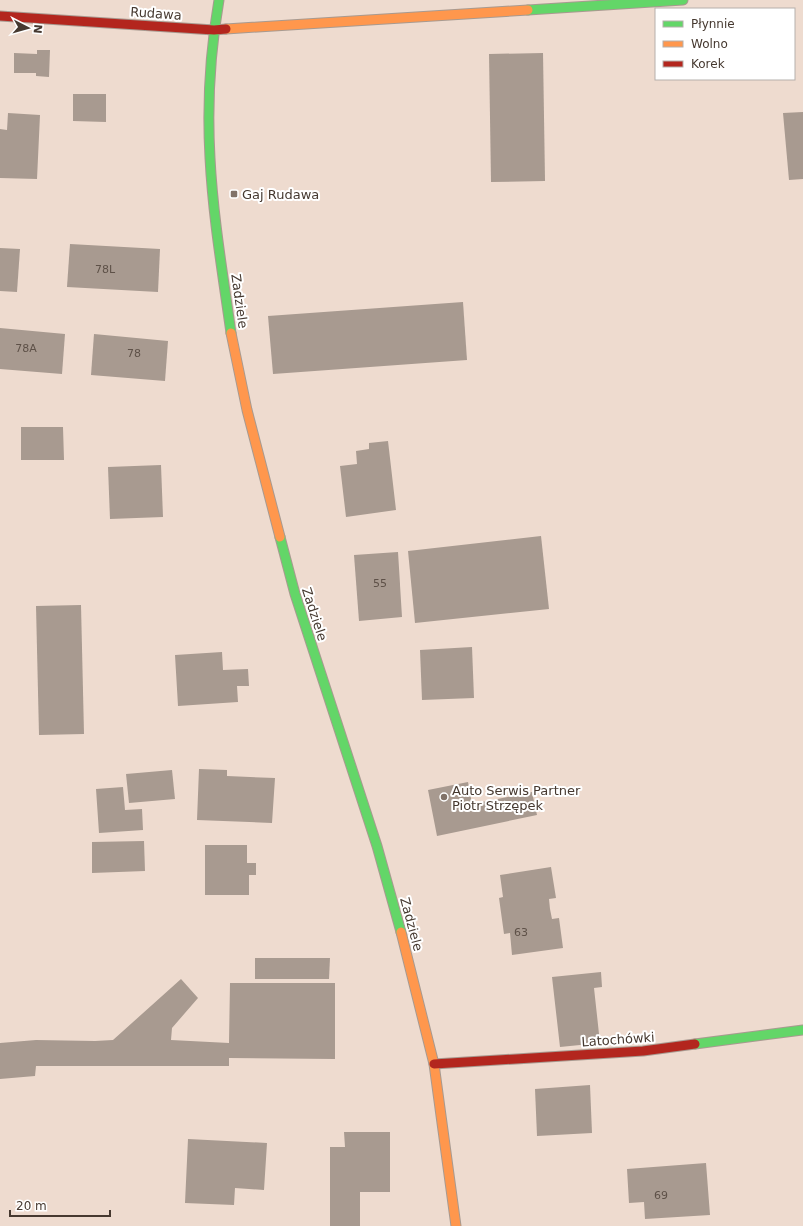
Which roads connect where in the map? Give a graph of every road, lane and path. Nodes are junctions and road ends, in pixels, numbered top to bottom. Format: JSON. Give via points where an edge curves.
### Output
{"nodes":[{"id":1,"x":220,"y":0,"type":"edge"},
{"id":2,"x":683,"y":0,"type":"edge"},
{"id":3,"x":0,"y":16,"type":"edge"},
{"id":4,"x":214,"y":30,"type":"junction"},
{"id":5,"x":803,"y":1030,"type":"edge"},
{"id":6,"x":434,"y":1064,"type":"junction"},
{"id":7,"x":456,"y":1226,"type":"edge"}],
"edges":[{"from":1,"to":4,"type":"street","name":"Zadziele"},
{"from":2,"to":4,"type":"street","name":"Rudawa"},
{"from":3,"to":4,"type":"street","name":"Rudawa"},
{"from":4,"to":6,"type":"street","name":"Zadziele","via":[[209,104],[210,158],[217,234],[232,338],[247,410],[294,594],[370,824],[401,930]]},
{"from":5,"to":6,"type":"street","name":"Latochówki","via":[[643,1051]]},
{"from":6,"to":7,"type":"street","name":"Zadziele"}]}
